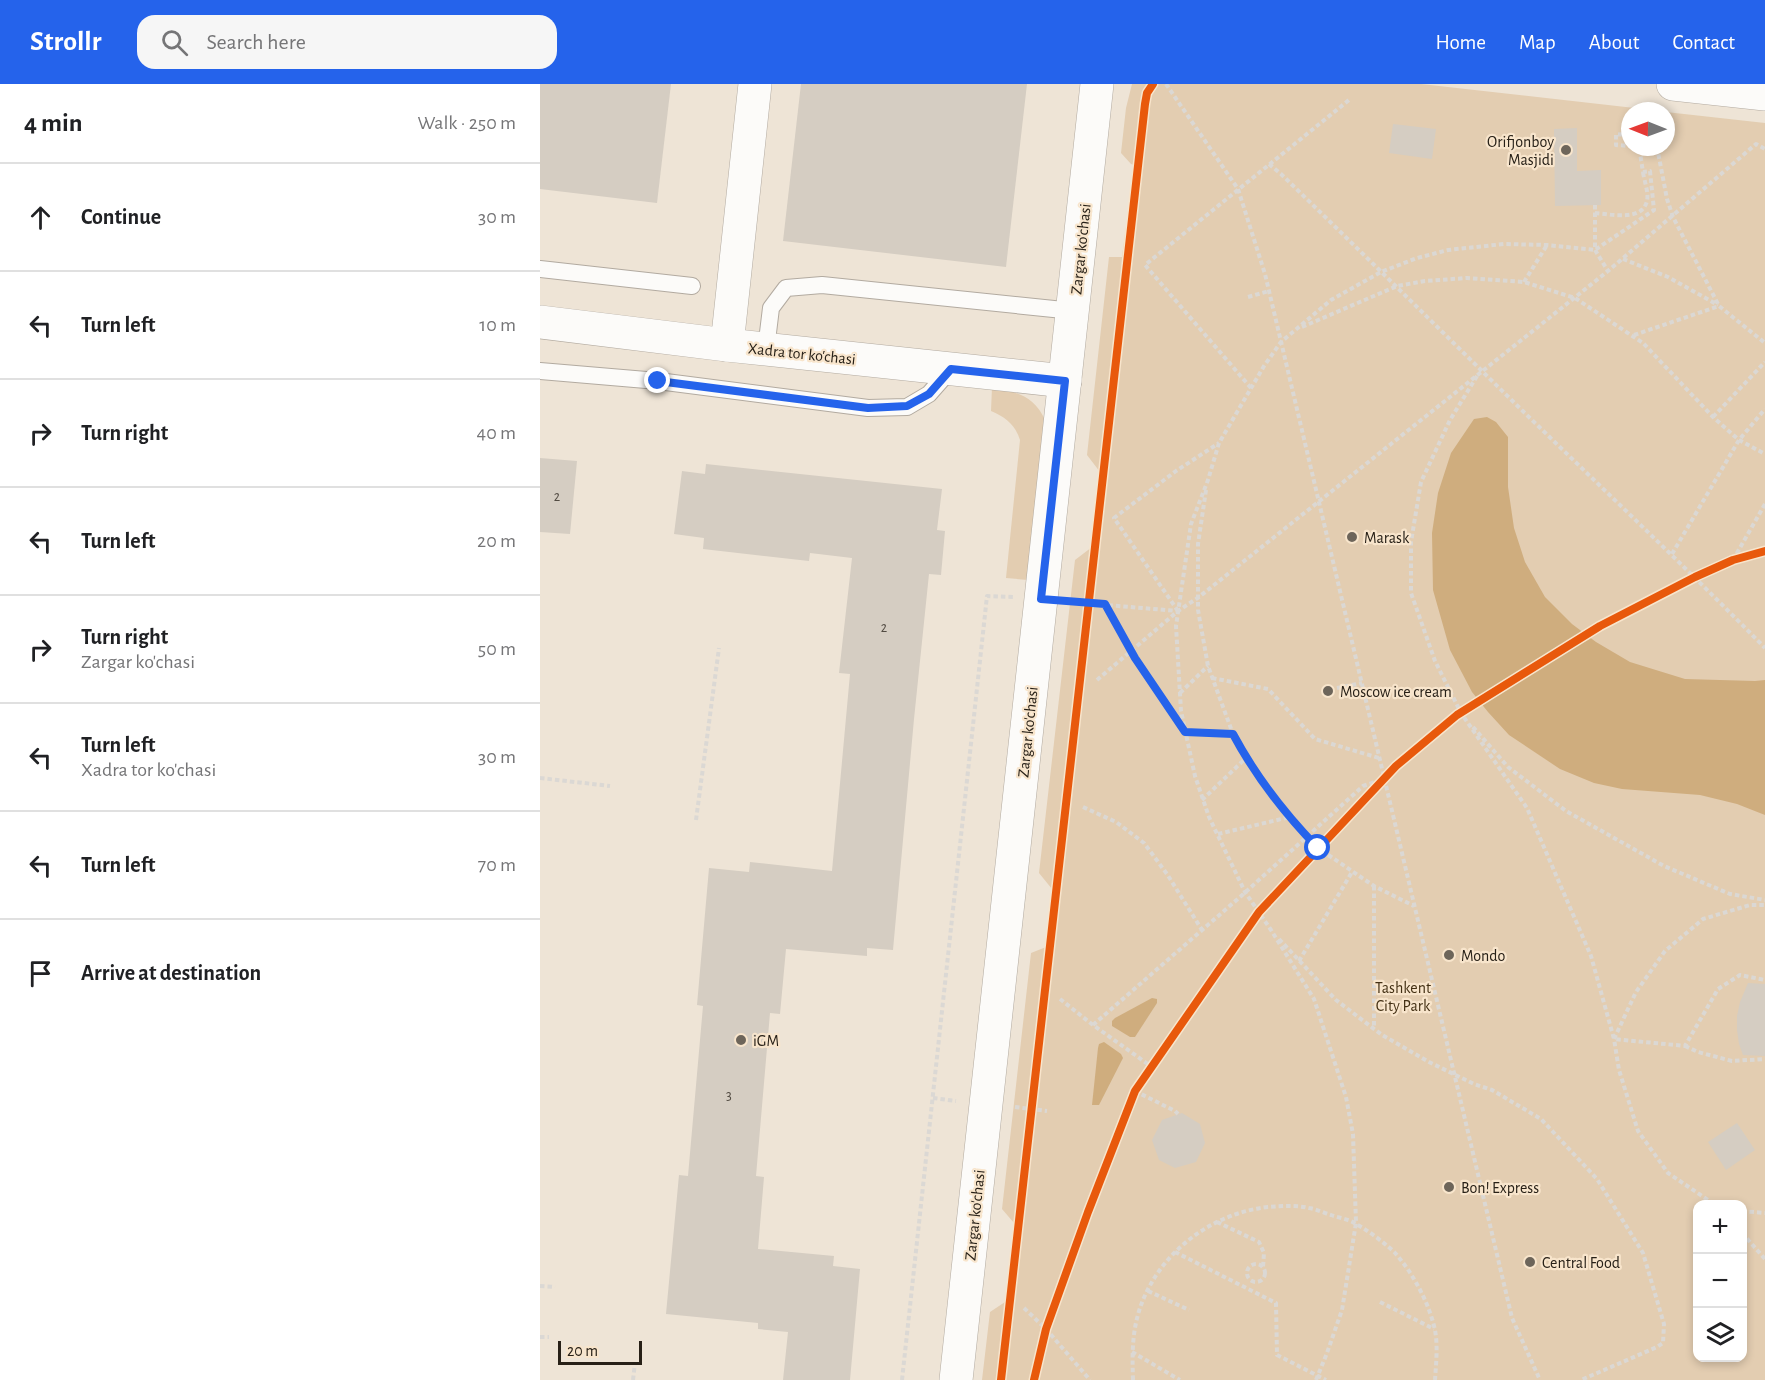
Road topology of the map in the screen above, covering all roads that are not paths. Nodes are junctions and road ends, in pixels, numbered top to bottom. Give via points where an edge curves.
1 (755, 84) edge
2 (1097, 84) edge
3 (1673, 84) edge
4 (1765, 94) edge
5 (540, 269) edge
6 (692, 286) dead end
7 (1073, 311) junction
8 (540, 322) edge
9 (727, 345) junction
10 (766, 349) junction
11 (951, 369) junction
12 (540, 371) edge
13 (1065, 381) junction
14 (956, 1380) edge

1 - 9 street
2 - 7 street, Zargar ko'chasi
3 - 4 street
5 - 6 lane
7 - 10 lane via 822,285 786,288 771,308
7 - 13 street, Zargar ko'chasi
8 - 9 street, Xadra tor ko'chasi
9 - 10 street, Xadra tor ko'chasi
10 - 11 street, Xadra tor ko'chasi
11 - 12 lane via 929,394 907,406 868,408 658,381
11 - 13 street, Xadra tor ko'chasi
13 - 14 street, Zargar ko'chasi

